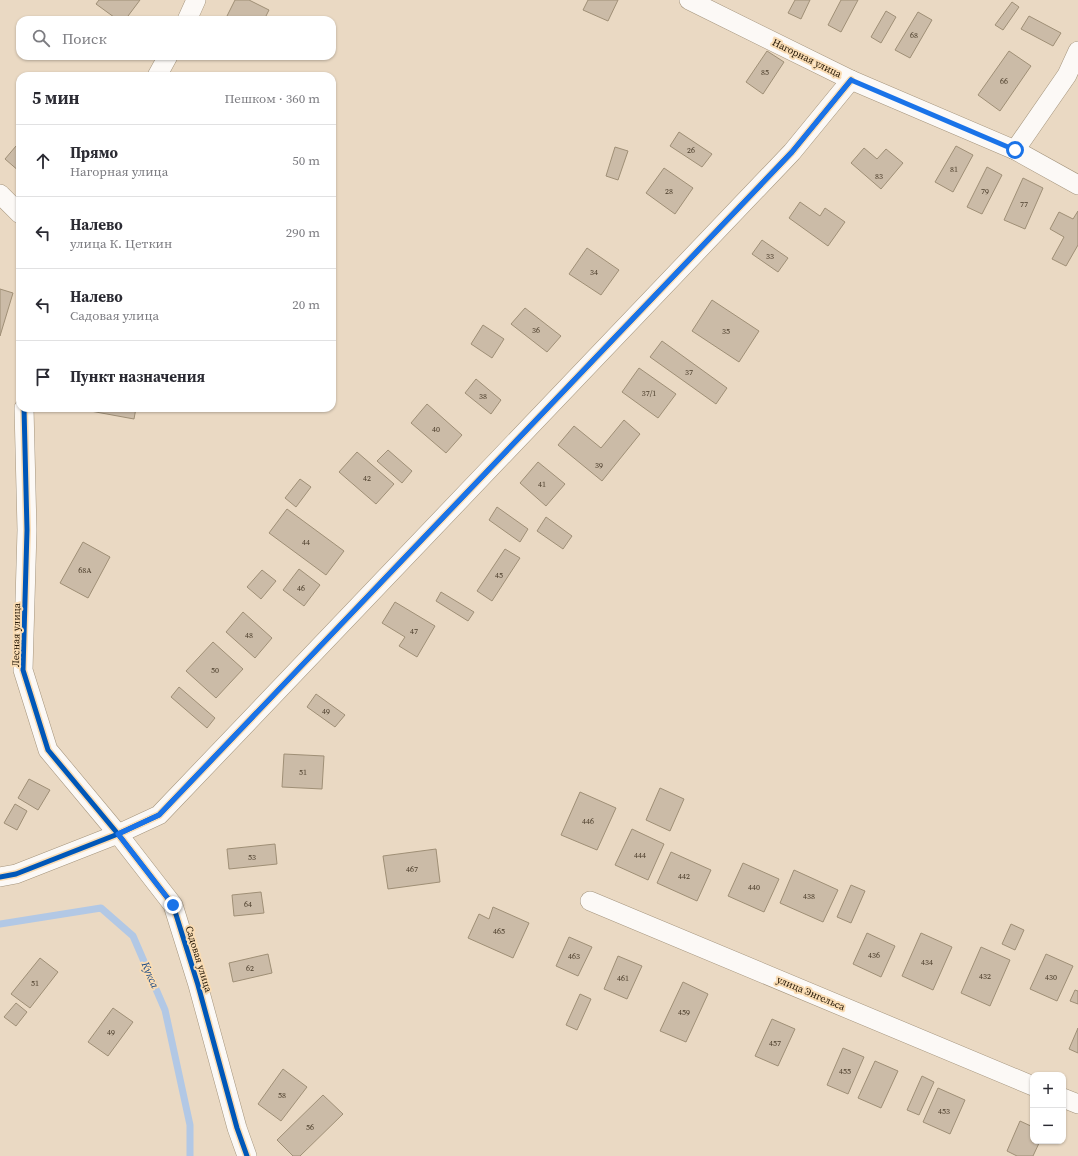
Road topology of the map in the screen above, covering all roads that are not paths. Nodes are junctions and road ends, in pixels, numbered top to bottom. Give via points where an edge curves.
1 (196, 0) edge
2 (689, 0) edge
3 (189, 16) edge
4 (1078, 51) edge
5 (166, 60) edge
6 (159, 72) edge
7 (851, 80) junction
8 (1015, 150) junction
9 (1078, 185) edge
10 (0, 194) edge
11 (16, 210) edge
12 (24, 412) edge
13 (118, 834) junction
14 (0, 878) edge
15 (590, 901) dead end
16 (1030, 1085) edge
17 (1066, 1099) edge
18 (1078, 1104) edge
19 (248, 1156) edge

1 - 3 street
2 - 7 street, Нагорная улица
4 - 8 street via 1067,75
5 - 6 street
7 - 8 street, Нагорная улица
7 - 13 street via 792,152 159,815
8 - 9 street, Нагорная улица
10 - 11 street
12 - 13 street, Лесная улица via 27,530 24,670 48,750
13 - 14 street
13 - 19 street, Садовая улица via 173,905 237,1128
15 - 16 street, улица Энгельса
17 - 18 street

